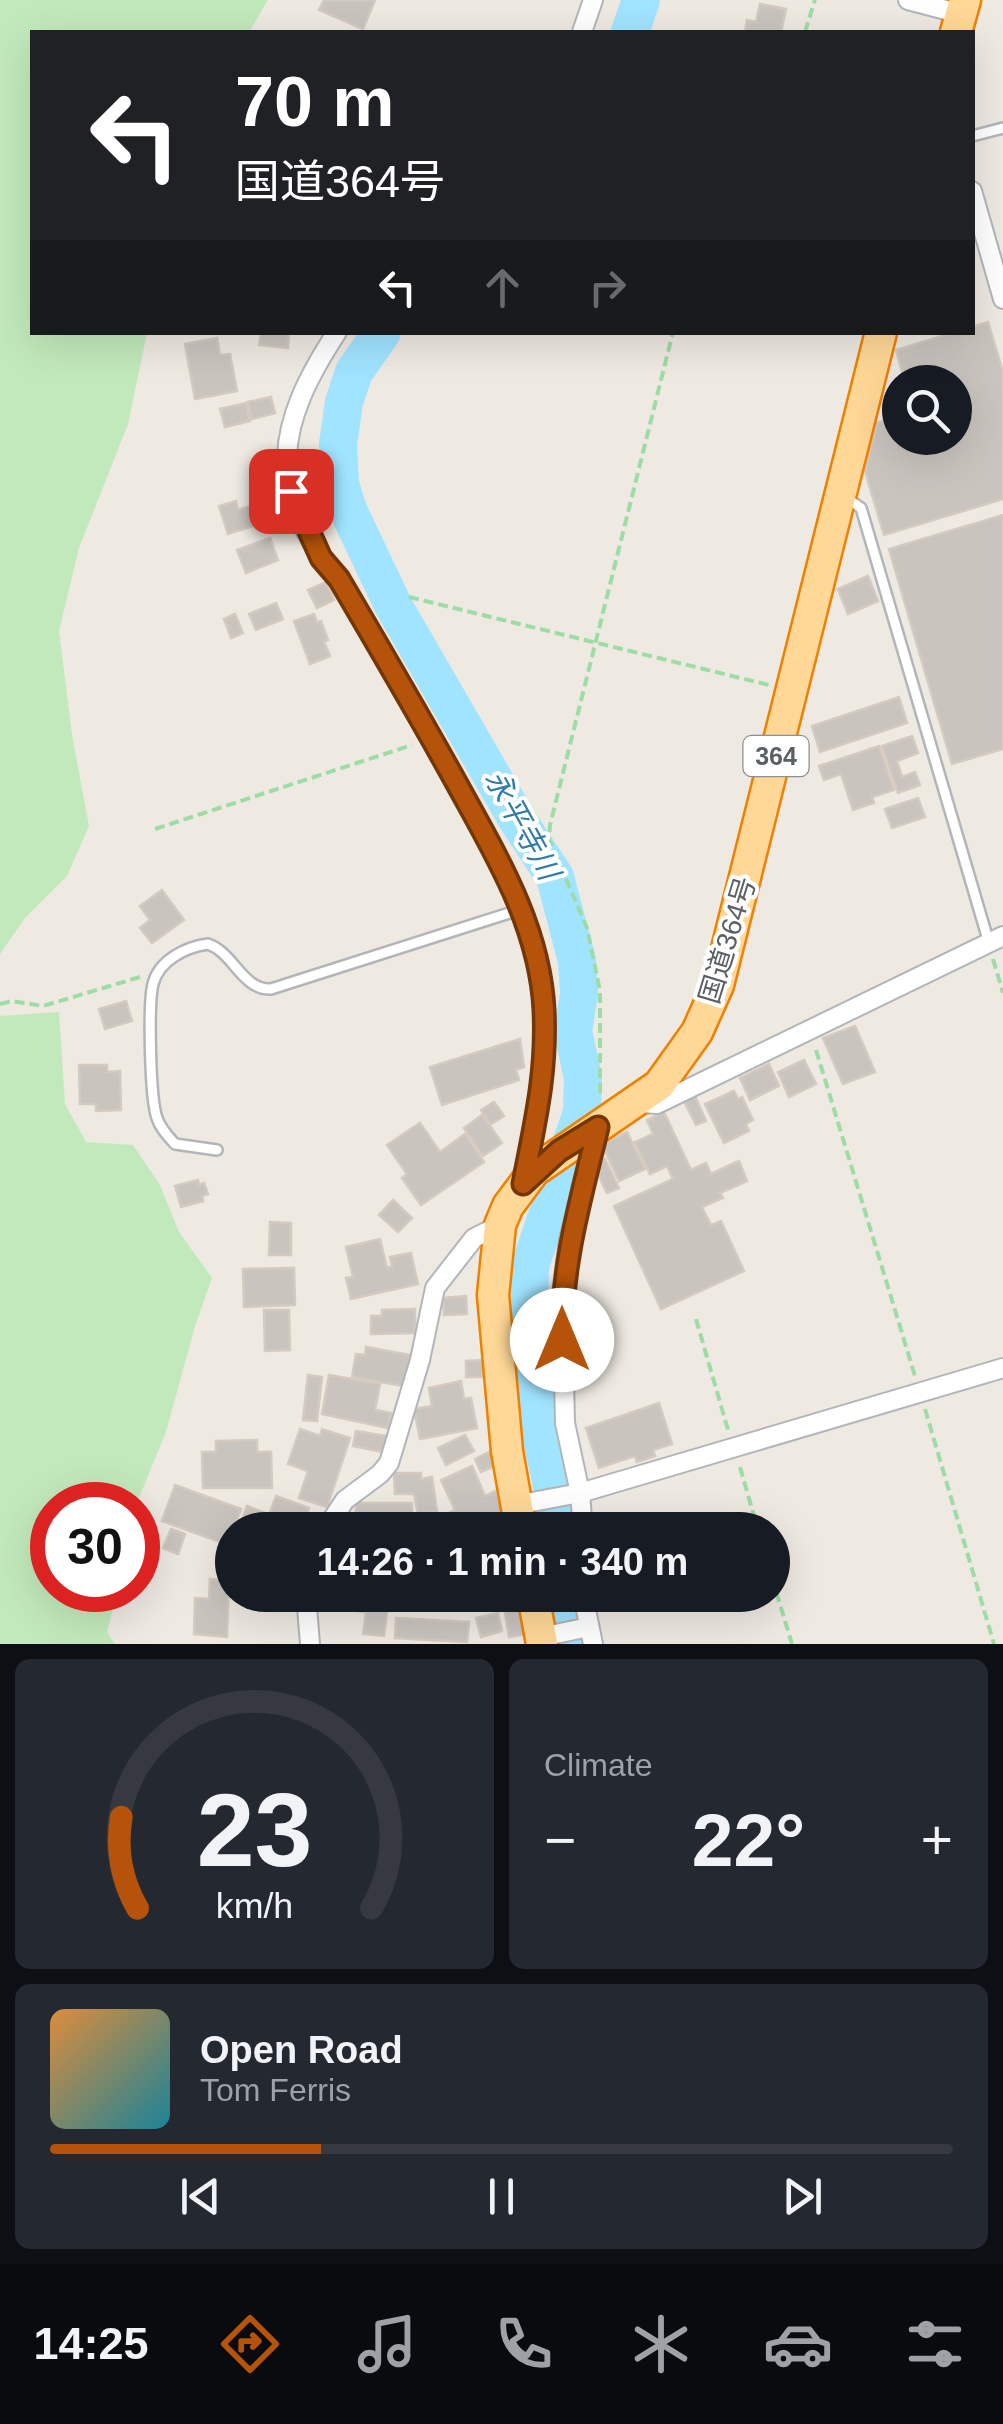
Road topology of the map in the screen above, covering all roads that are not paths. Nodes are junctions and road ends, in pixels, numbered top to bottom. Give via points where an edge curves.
1 (593, 0) edge
2 (908, 0) edge
3 (960, 15) edge
4 (583, 30) edge
5 (1003, 128) edge
6 (975, 135) edge
7 (975, 201) edge
8 (1003, 299) edge
9 (335, 335) edge
10 (880, 335) edge
11 (841, 495) junction
12 (522, 908) junction
13 (996, 939) edge
14 (638, 1102) junction
15 (599, 1127) junction
16 (217, 1150) dead end
17 (528, 1178) junction
18 (500, 1225) junction
19 (1003, 1368) edge
20 (575, 1494) junction
21 (337, 1512) edge
22 (521, 1512) edge
23 (524, 1512) edge
24 (579, 1512) edge
25 (307, 1612) edge
26 (537, 1612) edge
27 (589, 1633) edge
28 (544, 1639) edge
29 (310, 1644) edge

1 - 4 street
2 - 3 street
5 - 6 lane
7 - 8 street
9 - 12 street via 286,438 285,471 298,511
10 - 11 highway, 国道364号 / 364
11 - 13 lane via 861,508
11 - 14 highway, 国道364号 / 364 via 718,984 681,1058
12 - 16 lane via 270,989 259,990 208,944 182,950 153,984 157,1121 175,1144
12 - 17 street via 544,1025 544,1081
13 - 14 street via 657,1104
14 - 15 highway, 国道364号 / 364
15 - 17 highway, 国道364号 / 364
15 - 20 street via 562,1292
17 - 18 highway, 国道364号 / 364
18 - 21 street via 474,1238 435,1288 389,1463
18 - 22 highway, 国道364号 / 364 via 492,1294 507,1451
19 - 20 street
20 - 23 street
20 - 24 street
25 - 29 street
26 - 28 highway
27 - 28 street

